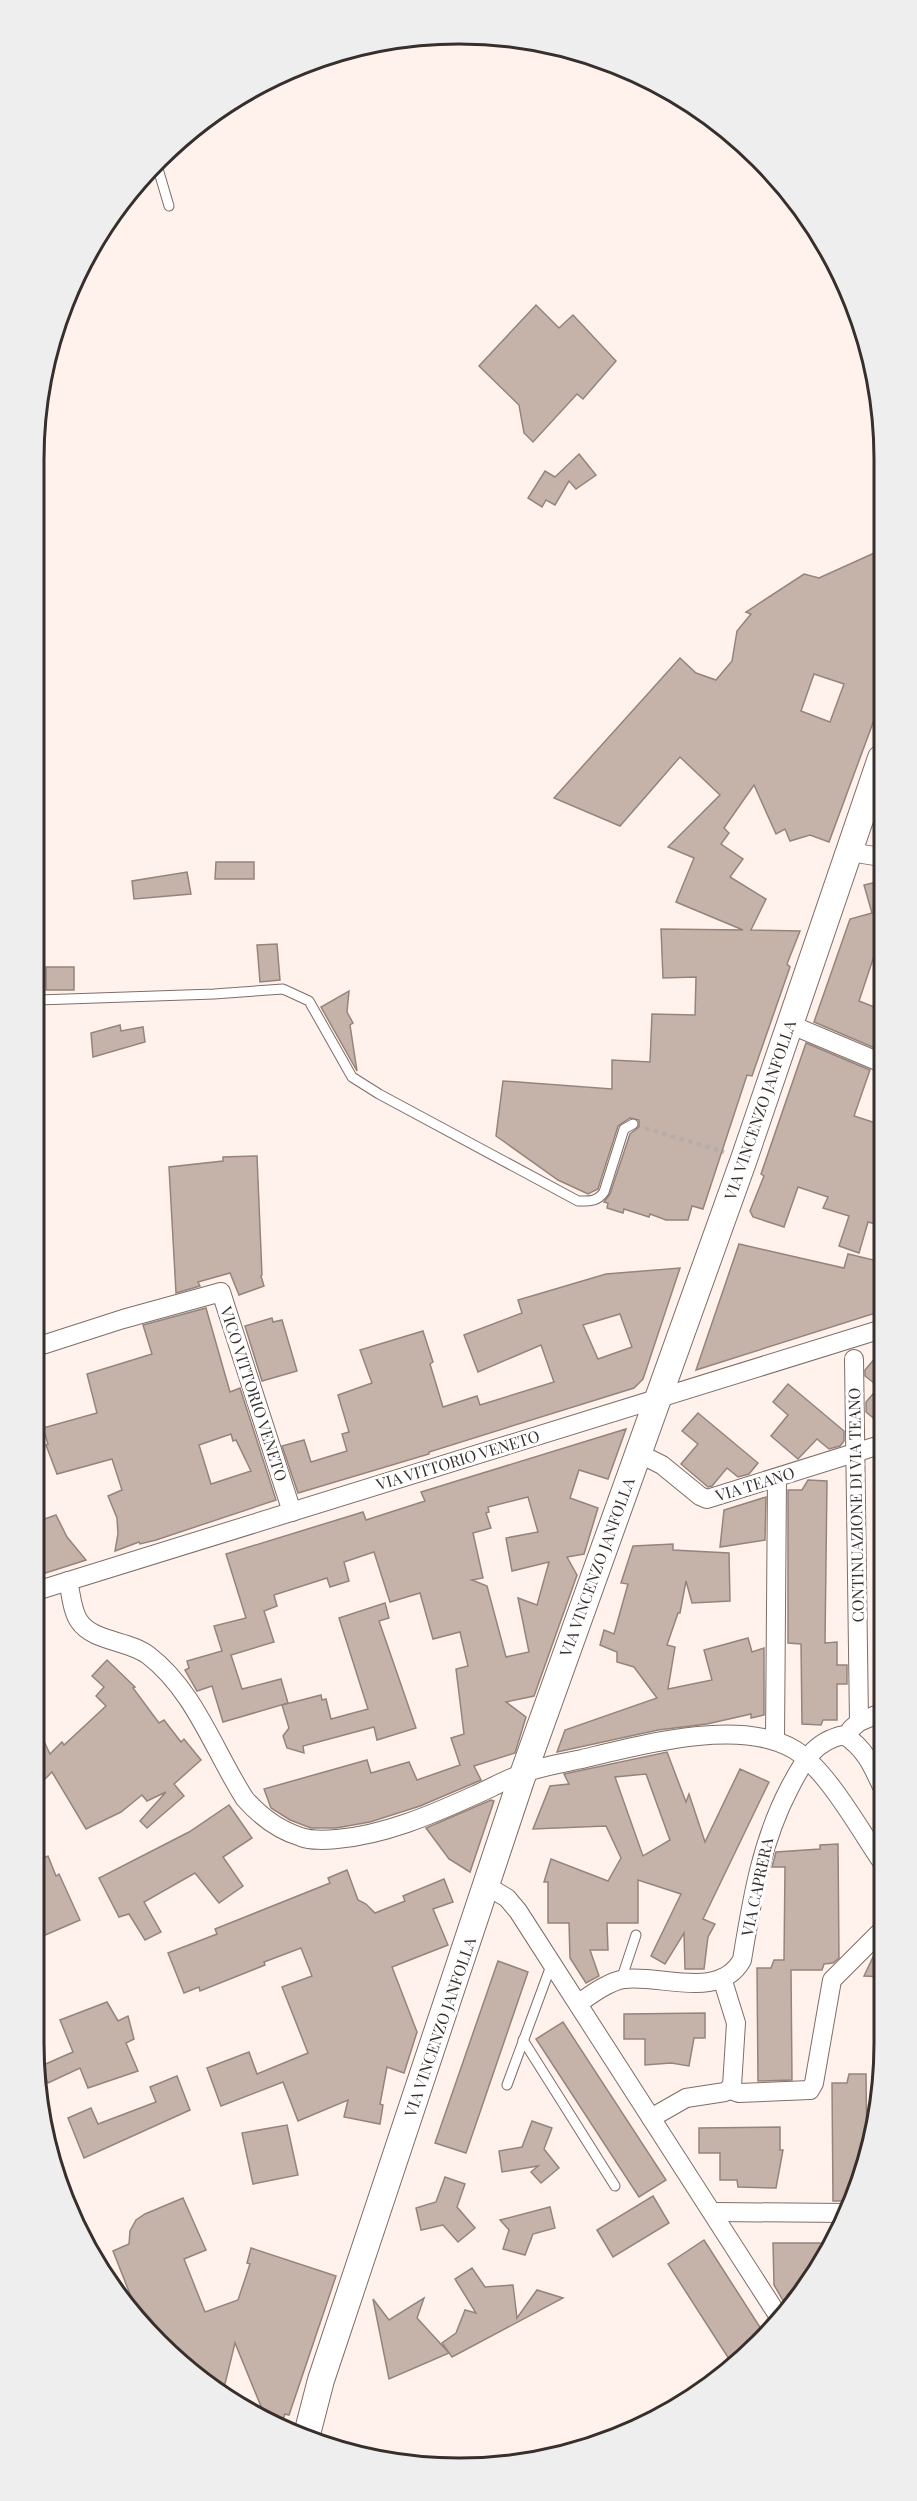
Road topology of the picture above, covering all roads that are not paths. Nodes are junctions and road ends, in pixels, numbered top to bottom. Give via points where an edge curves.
1 (159, 172) edge
2 (169, 206) dead end
3 (874, 779) edge
4 (850, 852) junction
5 (874, 855) edge
6 (44, 1000) edge
7 (789, 1024) junction
8 (874, 1061) edge
9 (633, 1124) road end
10 (874, 1331) edge
11 (44, 1344) edge
12 (854, 1359) dead end
13 (657, 1399) junction
14 (874, 1447) edge
15 (855, 1452) junction
16 (638, 1453) junction
17 (777, 1478) junction
18 (292, 1512) junction
19 (68, 1581) junction
20 (44, 1589) edge
21 (874, 1716) edge
22 (859, 1722) junction
23 (844, 1735) junction
24 (775, 1740) junction
25 (801, 1755) junction
26 (874, 1770) edge
27 (524, 1773) junction
28 (874, 1850) edge
29 (487, 1886) junction
30 (636, 1935) dead end
31 (874, 1938) edge
32 (552, 1963) junction
33 (722, 1978) junction
34 (621, 1980) junction
35 (579, 2003) junction
36 (523, 2040) junction
37 (507, 2085) dead end
38 (730, 2090) junction
39 (651, 2118) junction
40 (615, 2186) dead end
41 (713, 2212) junction
42 (837, 2213) edge
43 (775, 2311) edge
44 (321, 2379) junction
45 (299, 2425) edge
46 (308, 2429) edge

1 - 2 lane
3 - 4 main road, VIA VINCENZO JANFOLLA
4 - 5 street
4 - 7 main road, VIA VINCENZO JANFOLLA
6 - 9 lane via 283,989 309,1001 352,1077 578,1201 593,1201 604,1192 624,1129
7 - 8 street
7 - 13 main road, VIA VINCENZO JANFOLLA
10 - 13 street, VIA VITTORIO VENETO
11 - 18 street, VICO VITTORIO VENETO via 221,1292
12 - 15 street, CONTINUAZIONE DI VIA TEANO
13 - 16 main road, VIA VINCENZO JANFOLLA
13 - 18 street, VIA VITTORIO VENETO
14 - 15 street, VIA TEANO
15 - 17 street, VIA TEANO
15 - 22 street, CONTINUAZIONE DI VIA TEANO
16 - 17 street, VIA TEANO via 662,1465 707,1499
16 - 27 main road, VIA VINCENZO JANFOLLA
17 - 24 street
18 - 19 street, VIA VITTORIO VENETO
19 - 20 street, VIA VITTORIO VENETO
19 - 27 street via 78,1619 89,1632 131,1644 176,1680 245,1799 259,1814 302,1838 358,1837 384,1830
21 - 22 street
22 - 23 street
23 - 25 street via 827,1739
23 - 26 street via 857,1743
24 - 25 street
24 - 27 street via 714,1736 663,1740
25 - 28 street via 832,1789
25 - 33 street, VIA CAPRERA via 767,1838 742,1960
27 - 29 main road, VIA VINCENZO JANFOLLA
29 - 32 street via 507,1898 518,1911
29 - 44 main road, VIA VINCENZO JANFOLLA
30 - 34 lane
31 - 38 street via 832,1980 810,2090
32 - 35 street
32 - 36 lane
33 - 34 street via 705,1983
33 - 38 street via 736,2023
34 - 35 street
35 - 39 street
36 - 37 lane
36 - 40 lane
38 - 39 street via 686,2098
39 - 41 street
41 - 42 street
41 - 43 street
44 - 45 main road, VIA VINCENZO JANFOLLA
44 - 46 main road, VIA VINCENZO JANFOLLA

